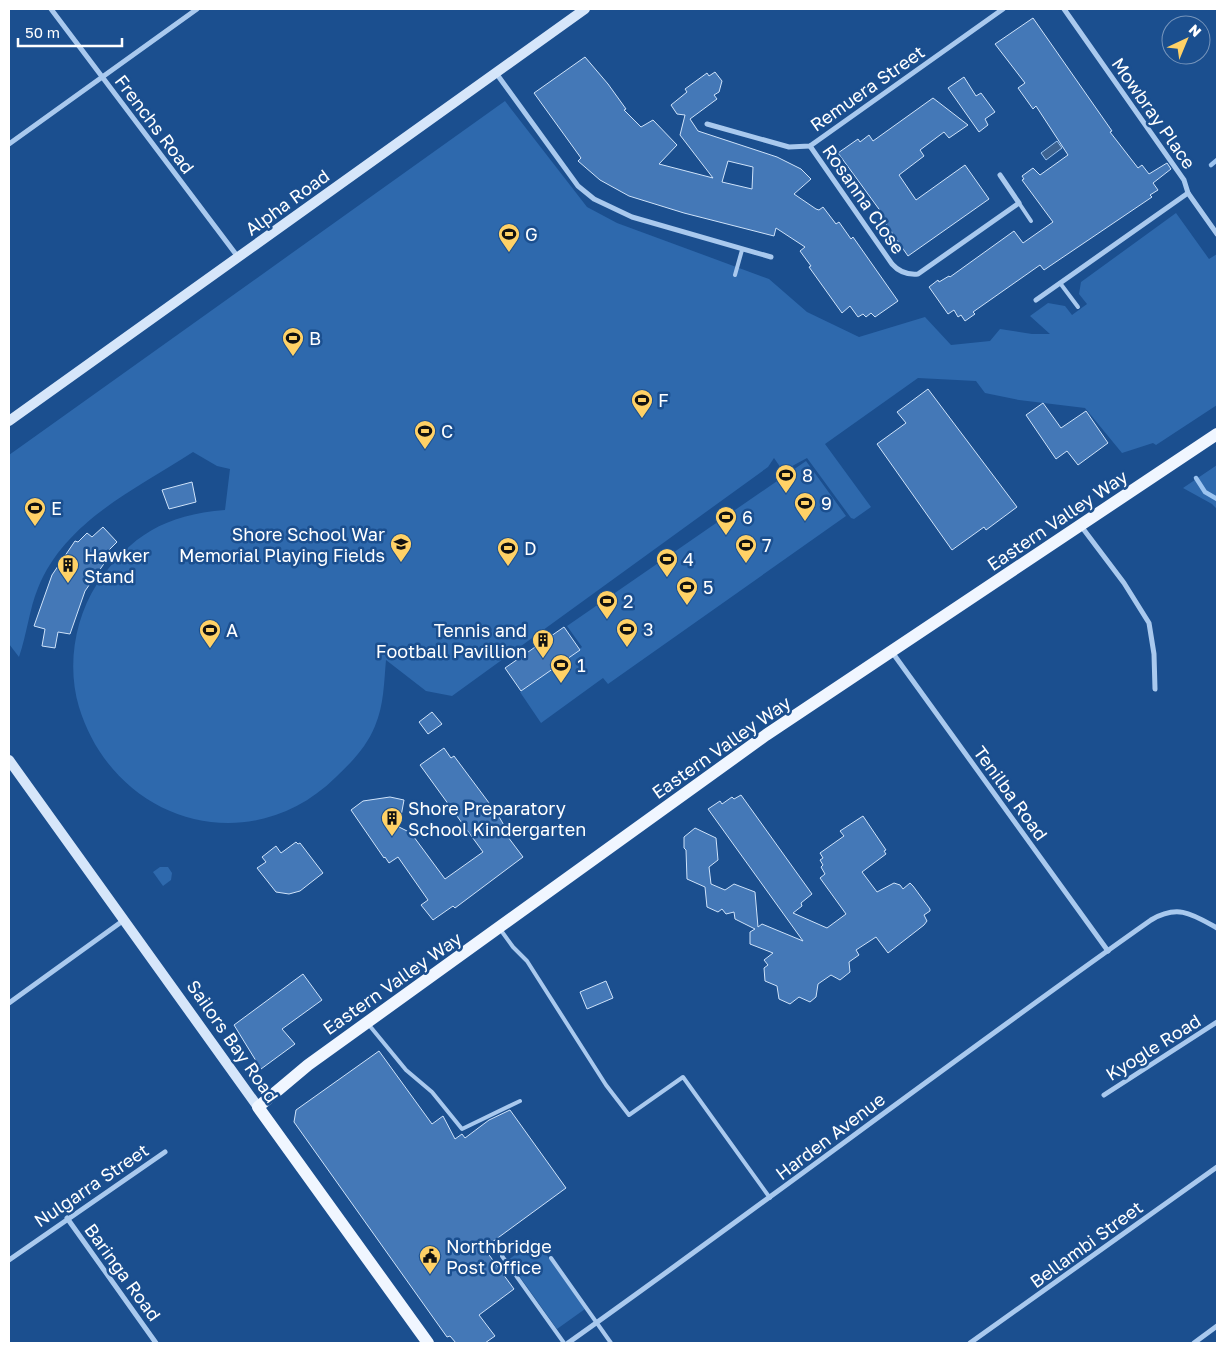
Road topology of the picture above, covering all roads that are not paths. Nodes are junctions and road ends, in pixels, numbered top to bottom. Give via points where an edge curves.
1 (50, 9) edge
2 (197, 9) edge
3 (585, 9) edge
4 (1003, 9) edge
5 (1064, 9) edge
6 (496, 73) junction
7 (102, 78) junction
8 (706, 124) dead end
9 (9, 144) edge
10 (810, 146) junction
11 (1000, 175) dead end
12 (1188, 193) junction
13 (1019, 203) junction
14 (1031, 221) dead end
15 (1217, 234) edge
16 (742, 250) junction
17 (238, 257) junction
18 (770, 257) dead end
19 (735, 275) dead end
20 (1060, 282) junction
21 (1036, 300) dead end
22 (1078, 307) dead end
23 (9, 421) edge
24 (1217, 434) edge
25 (1081, 526) junction
26 (892, 651) junction
27 (1155, 689) dead end
28 (9, 760) edge
29 (125, 920) junction
30 (499, 927) junction
31 (1217, 928) edge
32 (1108, 951) junction
33 (9, 1003) edge
34 (366, 1022) junction
35 (1217, 1022) edge
36 (1104, 1095) dead end
37 (520, 1101) dead end
38 (258, 1107) junction
39 (165, 1152) dead end
40 (1217, 1167) edge
41 (770, 1198) junction
42 (67, 1218) junction
43 (502, 1256) dead end
44 (551, 1258) dead end
45 (9, 1260) edge
46 (596, 1323) junction
47 (1217, 1326) edge
48 (156, 1343) edge
49 (428, 1343) edge
50 (564, 1343) edge
51 (568, 1343) edge
52 (611, 1343) edge
53 (972, 1343) edge
54 (1194, 1343) edge

1 - 7 street, Frenchs Road
2 - 7 street
3 - 6 main road, Alpha Road
4 - 10 street, Remuera Street
5 - 12 street, Mowbray Place via 1184,180
6 - 16 street via 573,179 594,200 632,217
6 - 17 main road, Alpha Road
7 - 9 street
7 - 17 street, Frenchs Road
8 - 10 street, Remuera Street via 789,148
10 - 13 street, Rosanna Close via 892,264 904,273 918,274
11 - 13 street
12 - 15 street, Mowbray Place
12 - 20 street
13 - 14 lane
16 - 18 street
16 - 19 lane
17 - 23 main road, Alpha Road
20 - 21 street
20 - 22 lane
24 - 25 main road, Eastern Valley Way
25 - 26 main road, Eastern Valley Way
25 - 27 street via 1149,623
26 - 30 main road, Eastern Valley Way via 759,740
26 - 32 street, Tenilba Road
28 - 29 main road, Sailors Bay Road
29 - 33 street
29 - 38 main road, Sailors Bay Road
30 - 34 main road, Eastern Valley Way
30 - 41 lane via 527,961 629,1116 683,1077
31 - 32 street, Harden Avenue via 1191,914 1171,911 1151,920
32 - 41 street, Harden Avenue via 933,1075
34 - 37 lane via 462,1129
34 - 38 main road, Eastern Valley Way
35 - 36 street, Kyogle Road
38 - 49 main road, Sailors Bay Road
39 - 42 street, Nulgarra Street
40 - 53 street, Bellambi Street
41 - 46 street, Harden Avenue
42 - 45 street, Nulgarra Street
42 - 48 street, Baringa Road
43 - 50 lane
44 - 46 lane
46 - 51 street, Harden Avenue
46 - 52 lane
47 - 54 street

